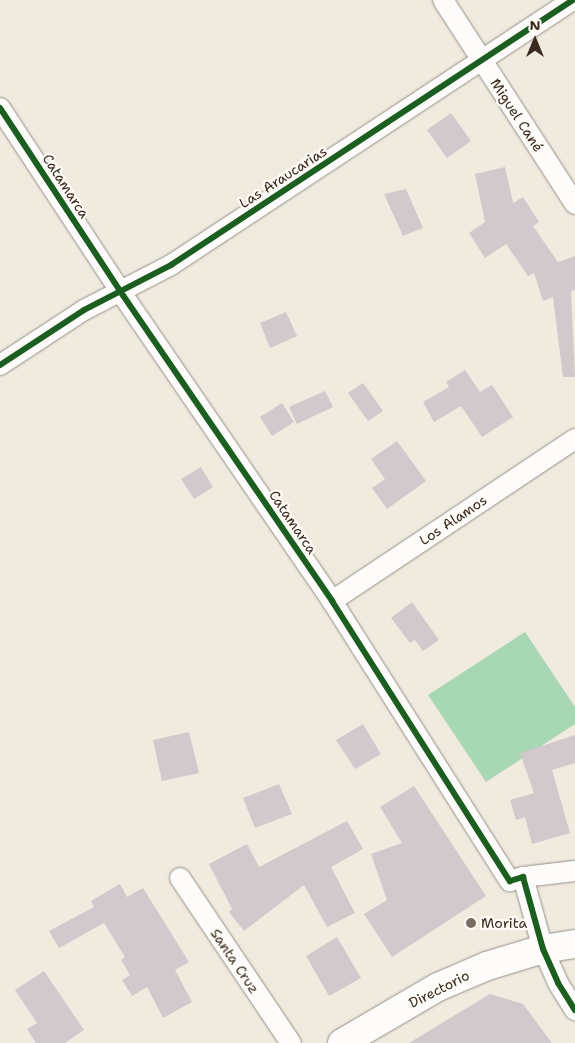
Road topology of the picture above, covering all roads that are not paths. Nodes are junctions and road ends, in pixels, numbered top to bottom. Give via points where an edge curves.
1 (443, 0) edge
2 (574, 0) edge
3 (482, 61) junction
4 (0, 108) edge
5 (575, 204) edge
6 (120, 291) junction
7 (0, 364) edge
8 (575, 439) edge
9 (332, 601) junction
10 (575, 871) edge
11 (180, 878) dead end
12 (523, 878) junction
13 (575, 944) edge
14 (543, 949) junction
15 (575, 1010) edge
16 (291, 1043) edge
17 (342, 1043) edge

1 - 3 street, Miguel Cané
2 - 3 street, Las Araucarias
3 - 5 street, Miguel Cané
3 - 6 street, Las Araucarias via 171,266
4 - 6 street, Catamarca
6 - 7 street, Las Araucarias
6 - 9 street, Catamarca
8 - 9 street, Los Alamos
9 - 12 street, Catamarca via 510,881
10 - 12 street
11 - 16 street, Santa Cruz
12 - 14 street
13 - 14 main road, Directorio
14 - 15 street via 558,983
14 - 17 main road, Directorio via 487,966 438,987

